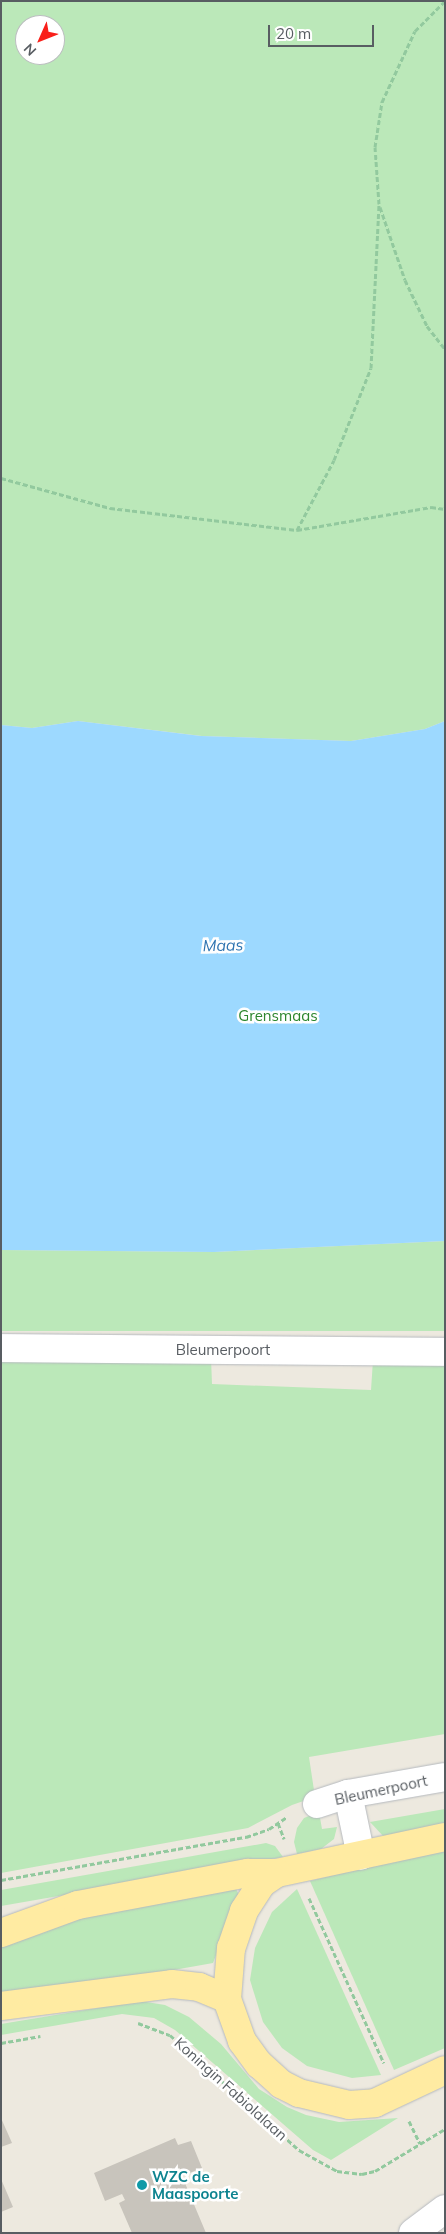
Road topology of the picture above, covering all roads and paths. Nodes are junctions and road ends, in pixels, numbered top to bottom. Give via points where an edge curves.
1 (445, 1) edge
2 (379, 204) junction
3 (445, 350) edge
4 (1, 478) edge
5 (445, 509) edge
6 (297, 530) junction
7 (1, 1348) edge
8 (445, 1352) edge
9 (445, 1777) edge
10 (348, 1794) junction
11 (317, 1804) dead end
12 (278, 1823) dead end
13 (445, 1837) edge
14 (361, 1856) junction
15 (277, 1873) junction
16 (1, 1880) edge
17 (307, 1894) dead end
18 (1, 1933) edge
19 (227, 1998) junction
20 (1, 2006) edge
21 (134, 2022) dead end
22 (49, 2035) dead end
23 (1, 2043) edge
24 (385, 2064) dead end
25 (445, 2070) edge
26 (406, 2114) dead end
27 (445, 2129) edge
28 (420, 2144) junction
29 (445, 2209) edge
30 (413, 2233) edge

1 - 2 path via 415,31 382,102 375,147
2 - 3 path via 405,280 427,326
2 - 6 path via 371,368 334,460
4 - 6 path via 110,508
5 - 6 path via 431,507
7 - 8 street, Bleumerpoort
9 - 10 street, Bleumerpoort
10 - 11 street, Bleumerpoort
10 - 14 street
12 - 16 path via 246,1837
13 - 14 main road
14 - 15 main road
15 - 18 main road via 248,1873 78,1905
15 - 19 main road via 262,1883 244,1912 232,1948
17 - 24 path
19 - 20 main road via 199,1987 172,1984
19 - 25 main road via 242,2041 259,2064 281,2084 308,2096 349,2106 375,2103
21 - 28 path, Koningin Fabiolalaan via 153,2026 170,2035 299,2150 324,2166 349,2174 375,2171
22 - 23 path
26 - 28 path
27 - 28 path, Koningin Fabiolalaan
29 - 30 street

